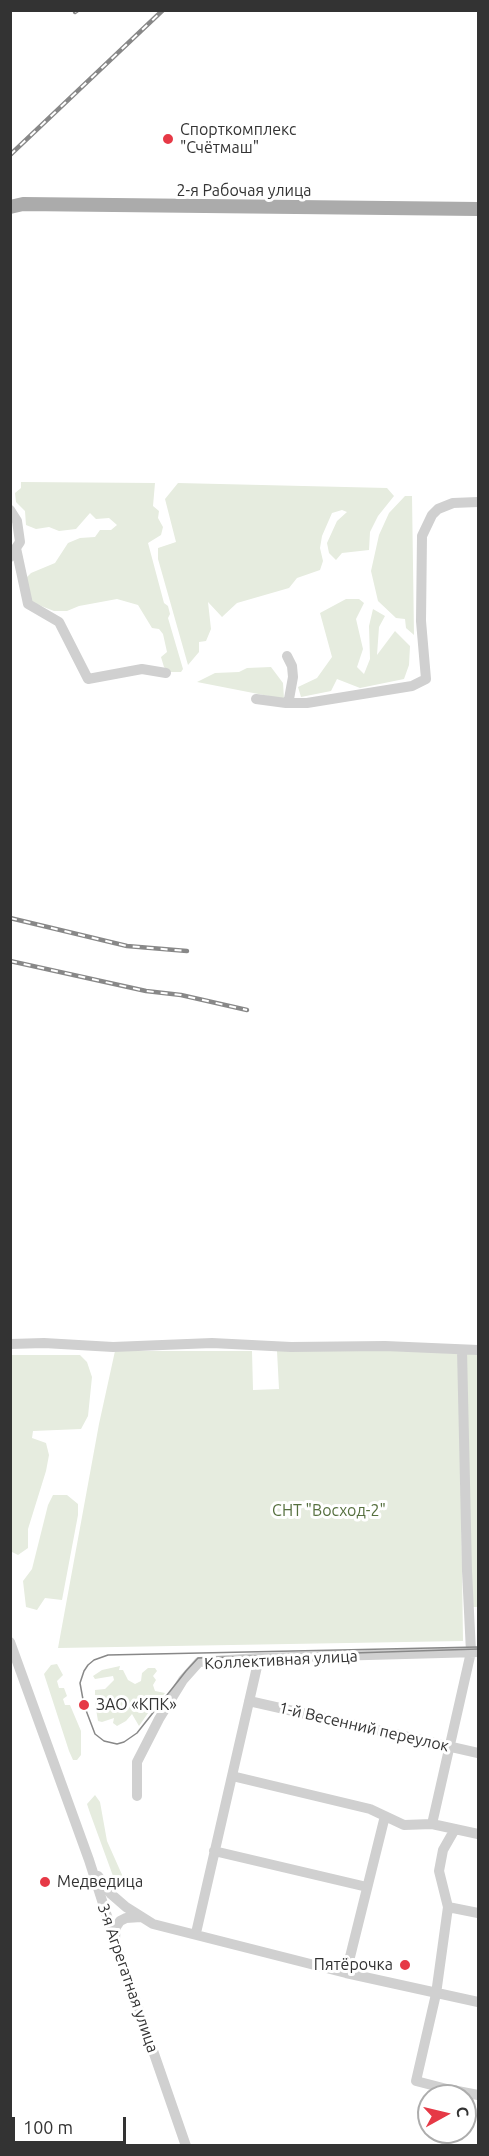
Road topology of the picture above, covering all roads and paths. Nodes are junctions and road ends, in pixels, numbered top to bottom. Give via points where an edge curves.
1 (10, 207) edge
2 (478, 209) edge
3 (478, 502) edge
4 (10, 510) edge
5 (13, 552) edge
6 (287, 656) dead end
7 (166, 673) dead end
8 (256, 699) dead end
9 (286, 703) junction
10 (10, 1344) edge
11 (462, 1350) junction
12 (478, 1350) edge
13 (10, 1642) edge
14 (475, 1652) edge
15 (259, 1658) junction
16 (249, 1701) junction
17 (450, 1746) junction
18 (478, 1753) edge
19 (232, 1776) junction
20 (137, 1796) dead end
21 (385, 1816) junction
22 (432, 1824) junction
23 (455, 1829) junction
24 (478, 1834) edge
25 (214, 1851) junction
26 (89, 1860) junction
27 (367, 1887) junction
28 (448, 1907) junction
29 (478, 1913) edge
30 (141, 1917) junction
31 (196, 1934) junction
32 (115, 1941) junction
33 (346, 1973) junction
34 (436, 1994) junction
35 (478, 2002) edge
36 (478, 2095) edge
37 (186, 2145) edge

1 - 2 main road, 2-я Рабочая улица via 23,204
3 - 9 street via 453,503 438,509 422,536 421,621 426,679 384,691
4 - 5 street via 20,532 20,542
5 - 7 street via 28,604 59,622 88,679 142,669
6 - 9 street via 293,676
8 - 9 street
10 - 11 street via 113,1347 212,1343
11 - 12 street
11 - 14 street via 467,1571 470,1640
13 - 26 street, 3-я Агрегатная улица
14 - 15 street, Коллективная улица
14 - 17 street
15 - 16 street
15 - 20 street, Коллективная улица via 206,1660 193,1668 159,1719 137,1762
16 - 17 street, 1-й Весенний переулок
16 - 19 street
17 - 18 street, 1-й Весенний переулок
17 - 22 street
19 - 21 street
19 - 25 street
21 - 22 street via 404,1825
21 - 27 street
22 - 23 street
23 - 24 street
23 - 28 street via 443,1850 439,1871
25 - 27 street
25 - 31 street
26 - 30 street via 111,1894
26 - 32 street, 3-я Агрегатная улица
27 - 33 street
28 - 29 street
28 - 34 street
30 - 31 street
30 - 32 street via 120,1921
31 - 33 street
32 - 37 street, 3-я Агрегатная улица
33 - 34 street
34 - 35 street
34 - 36 street via 416,2081

